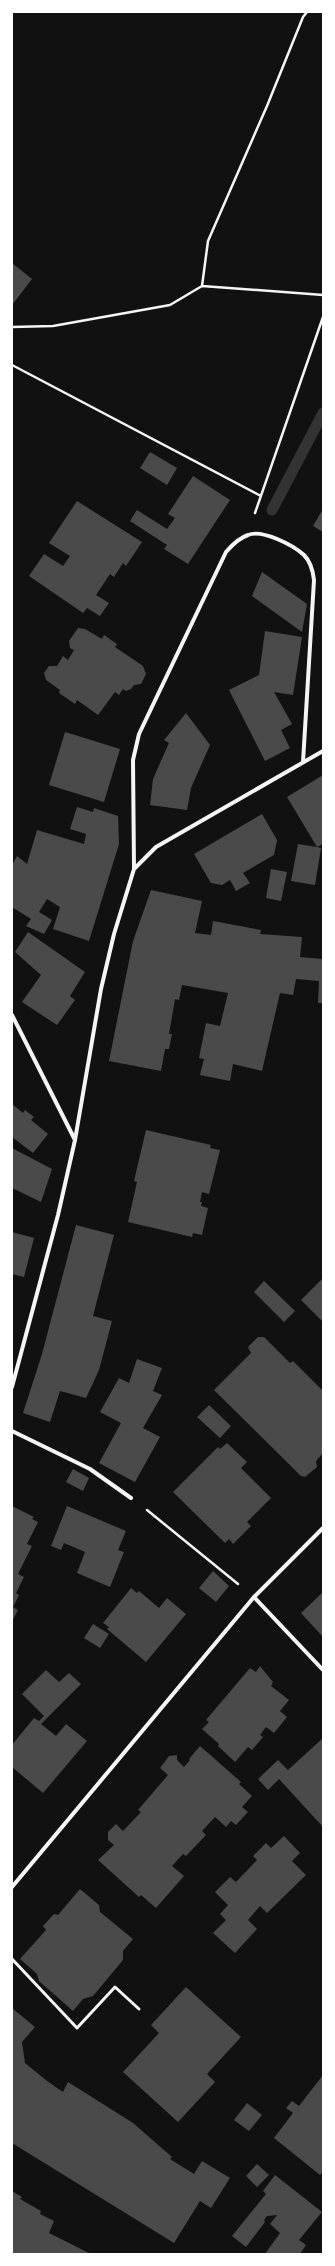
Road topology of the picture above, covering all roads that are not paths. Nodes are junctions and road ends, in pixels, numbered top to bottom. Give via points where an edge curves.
1 (323, 751) edge
2 (303, 762) junction
3 (134, 869) junction
4 (12, 1015) edge
5 (75, 1140) junction
6 (12, 1387) edge
7 (12, 1431) edge
8 (131, 1498) road end
9 (323, 1528) edge
10 (254, 1597) junction
11 (323, 1670) edge
12 (12, 1887) edge
13 (12, 1959) edge
14 (139, 2009) dead end

1 - 2 street
2 - 3 street via 156,847
2 - 3 street via 313,571 303,554 277,538 258,533 248,535 226,552 139,734 133,760
3 - 5 street via 114,934 101,989
4 - 5 street
5 - 6 street via 58,1215
7 - 8 street via 90,1468
9 - 10 street
10 - 11 street
10 - 12 street
13 - 14 lane via 77,2028 115,1988

